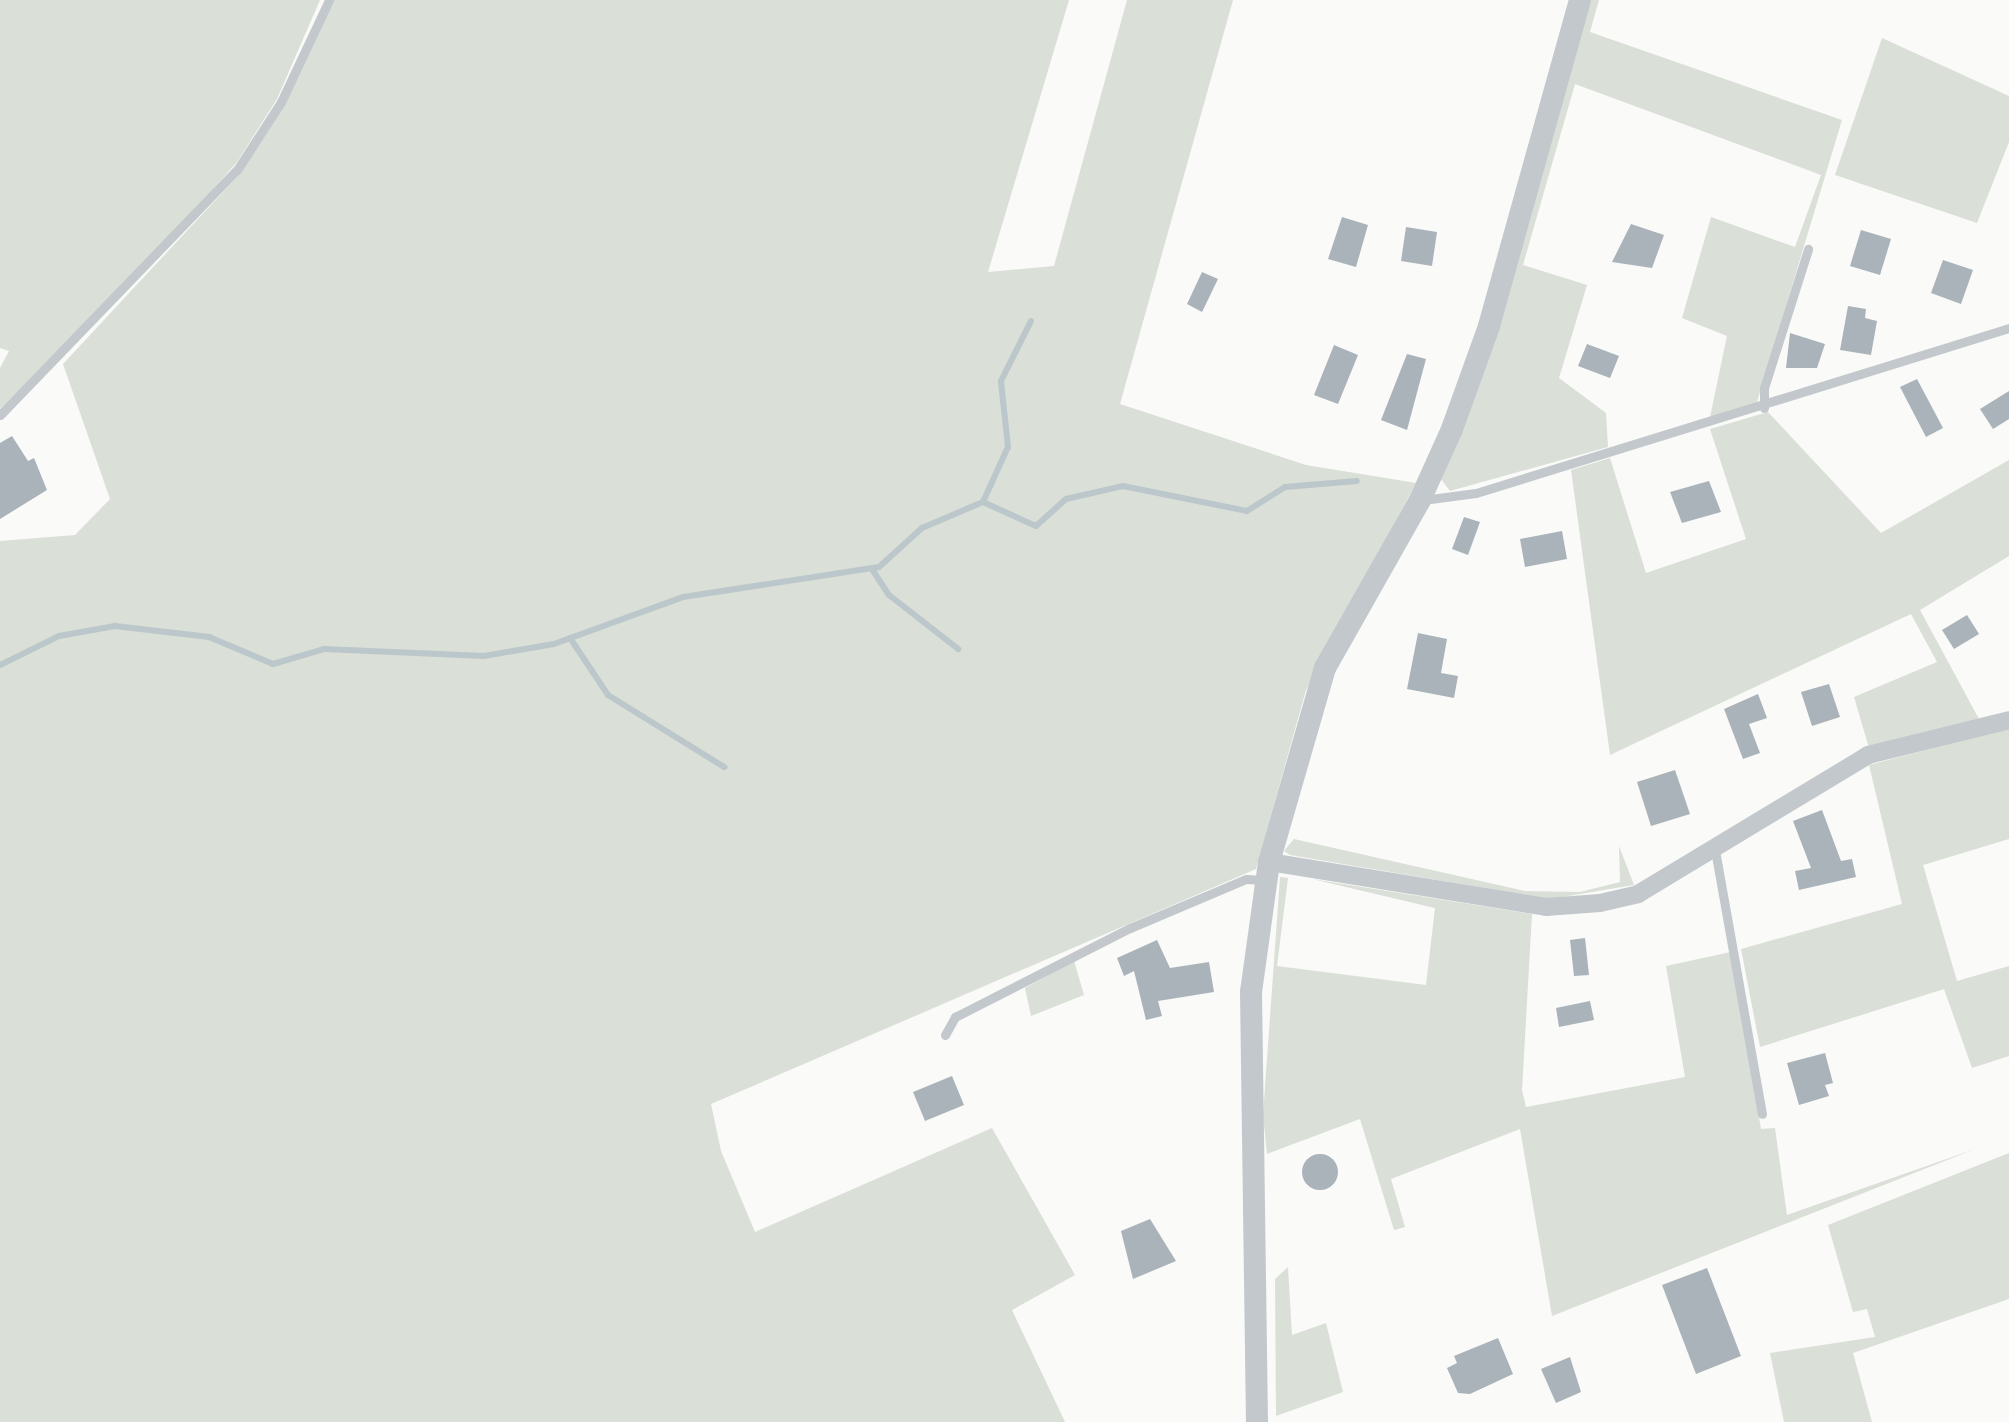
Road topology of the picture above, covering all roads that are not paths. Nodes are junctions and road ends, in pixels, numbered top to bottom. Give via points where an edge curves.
1 (329, 0) edge
2 (1580, 0) edge
3 (1808, 250) dead end
4 (2009, 328) edge
5 (1764, 408) junction
6 (0, 415) edge
7 (1420, 500) junction
8 (2009, 720) edge
9 (1714, 850) junction
10 (1267, 871) junction
11 (945, 1036) dead end
12 (1762, 1114) dead end
13 (1257, 1422) edge

1 - 6 lane via 280,102 237,170
2 - 7 street via 1488,326
3 - 5 lane via 1764,388
4 - 5 lane
5 - 7 lane via 1439,503
7 - 10 street via 1325,668
8 - 9 street via 1868,755
9 - 10 street via 1638,894 1546,906
9 - 12 lane
10 - 11 lane via 1130,928 954,1017
10 - 13 street via 1251,1009

